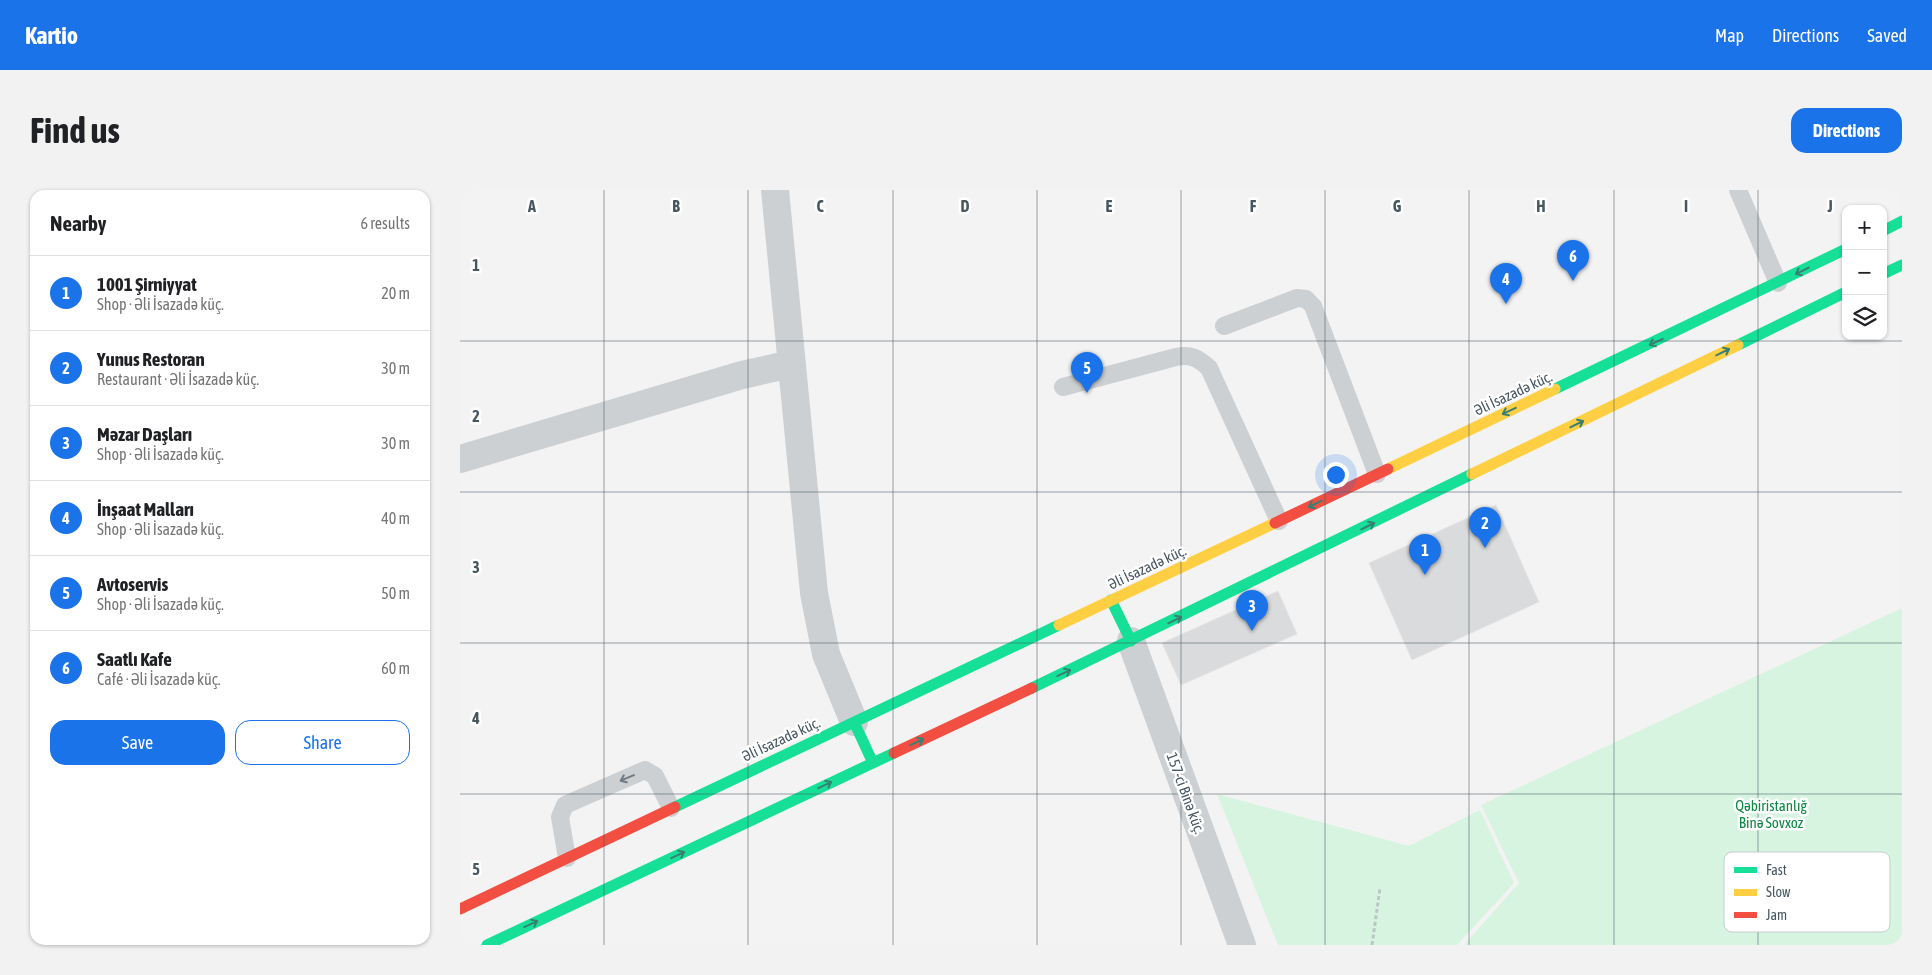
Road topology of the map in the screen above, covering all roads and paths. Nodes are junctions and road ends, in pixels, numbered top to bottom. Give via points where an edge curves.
1 (775, 190) edge
2 (1738, 190) edge
3 (1902, 221) edge
4 (1887, 229) edge
5 (1842, 252) edge
6 (1902, 265) edge
7 (1887, 272) edge
8 (1778, 283) junction
9 (1842, 294) edge
10 (1224, 326) dead end
11 (791, 364) junction
12 (1063, 387) dead end
13 (460, 459) edge
14 (1377, 474) junction
15 (1279, 521) junction
16 (1111, 600) junction
17 (1131, 641) junction
18 (854, 722) junction
19 (873, 763) junction
20 (671, 808) junction
21 (567, 858) junction
22 (1380, 888) dead end
23 (460, 909) edge
24 (487, 945) edge
25 (1242, 945) edge
26 (1372, 945) edge

1 - 11 street
2 - 8 lane
3 - 4 main road
5 -> 8 main road, Əli İsazadə küç.
6 - 7 main road
8 -> 14 main road, Əli İsazadə küç.
17 -> 9 main road
10 - 14 lane via 1286,301 1306,299 1313,306
11 - 13 street via 742,375
11 - 18 street via 814,593 826,654
12 - 15 lane via 1176,357 1187,355 1198,359 1209,368
14 -> 15 main road, Əli İsazadə küç.
15 - 16 main road, Əli İsazadə küç.
16 - 17 main road
16 - 18 main road, Əli İsazadə küç.
19 -> 17 main road
17 - 25 street, 157-ci Binə küç.
18 - 19 main road
18 - 20 main road, Əli İsazadə küç.
24 -> 19 main road
20 - 21 main road, Əli İsazadə küç.
20 -> 21 lane via 655,776 645,770 565,805 560,816
21 - 23 main road, Əli İsazadə küç.
22 - 26 path

